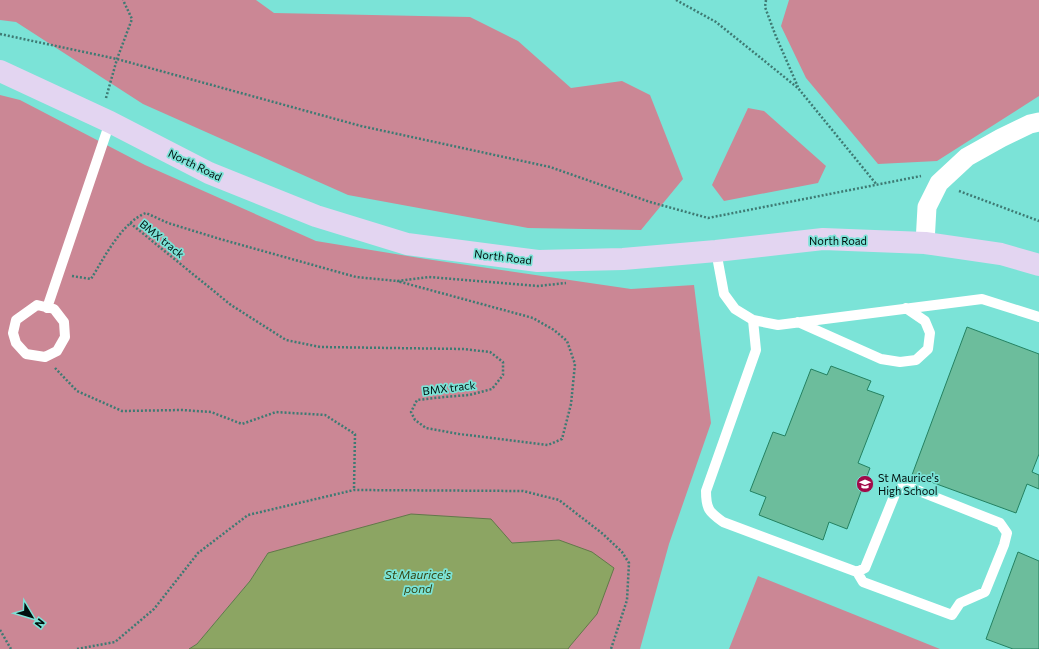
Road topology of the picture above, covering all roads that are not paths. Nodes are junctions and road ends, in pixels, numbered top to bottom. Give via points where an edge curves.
1 (0, 71) edge
2 (106, 120) junction
3 (1039, 122) edge
4 (925, 243) junction
5 (716, 251) junction
6 (1039, 265) edge
7 (47, 308) junction
8 (906, 308) junction
9 (1039, 317) edge
10 (753, 320) junction
11 (798, 322) junction
12 (857, 572) junction

1 - 2 main road, North Road
2 - 5 main road, North Road via 209,173 316,216 407,244 538,262 623,259
2 - 7 lane
3 - 4 street via 1001,138 967,157 939,183 926,207
4 - 5 main road, North Road via 823,239
4 - 6 main road, North Road via 1001,254
5 - 10 lane via 724,294 735,309
7 - 7 lane via 54,309 64,322 65,337 57,351 45,357 26,354 16,344 13,333 16,320 37,305
8 - 9 lane via 982,299
8 - 11 lane
8 - 11 lane via 925,321 930,333 928,349 916,360 900,362 881,359
10 - 11 lane via 778,325
10 - 12 lane via 756,350 706,491 706,503 713,515 723,522
12 - 12 lane via 865,568 895,494 904,485 1000,523 1007,533 985,592 960,603 952,615 863,582

